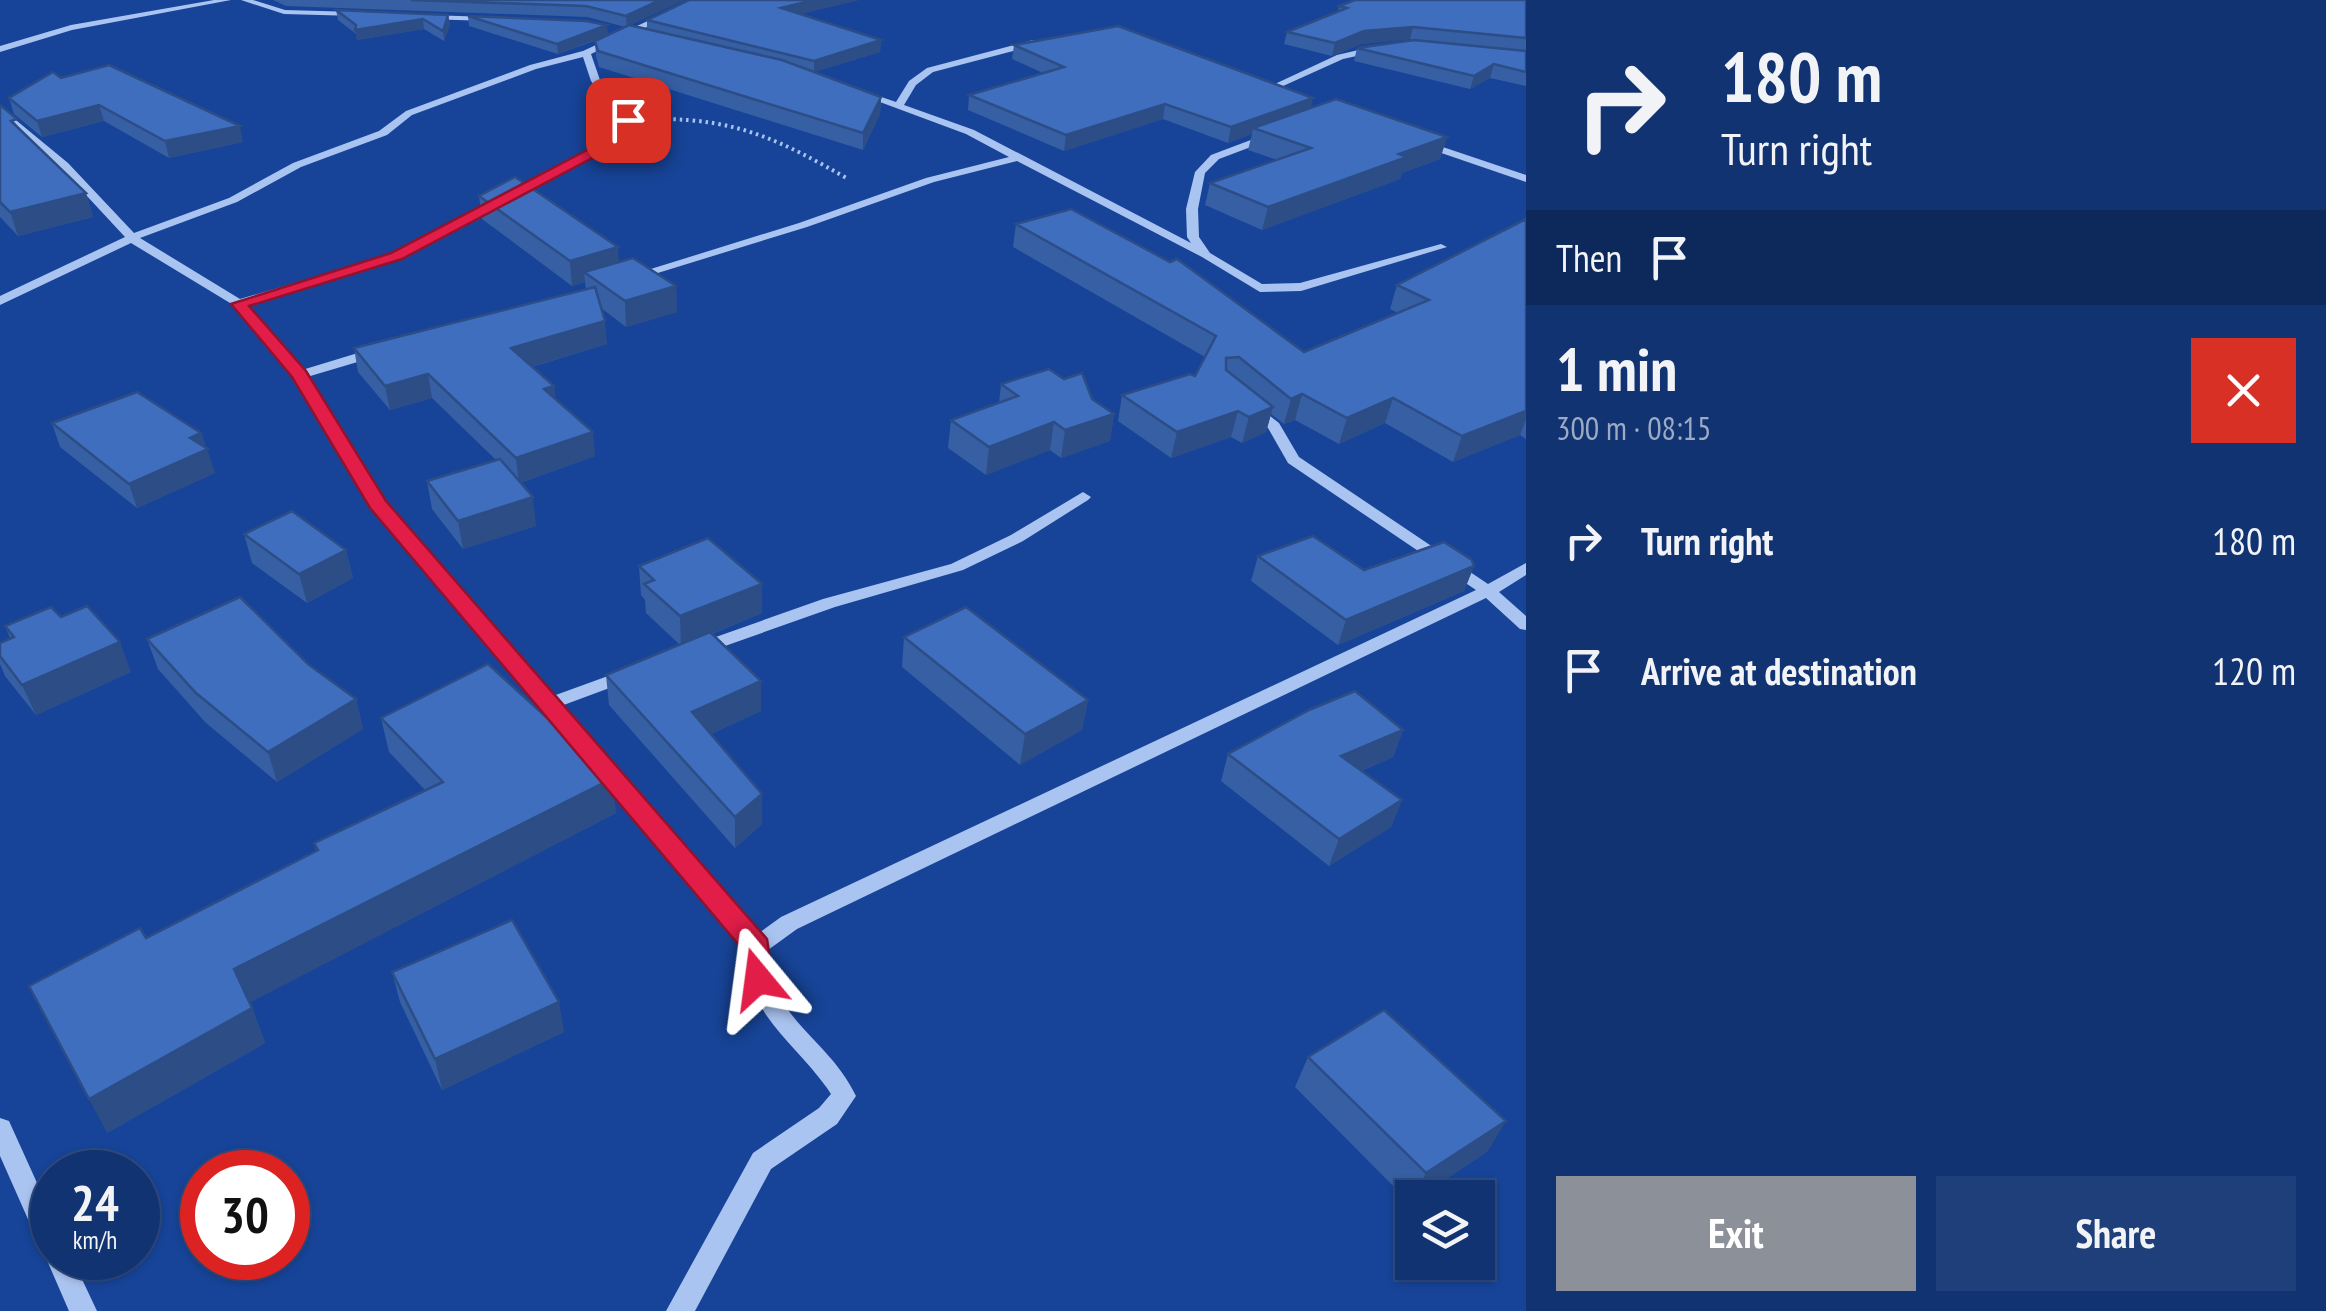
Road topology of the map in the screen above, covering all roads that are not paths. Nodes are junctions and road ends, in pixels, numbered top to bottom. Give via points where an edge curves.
1 (226, 0) edge
2 (246, 0) edge
3 (699, 0) edge
4 (360, 14) edge
5 (413, 17) edge
6 (511, 20) edge
7 (602, 27) edge
8 (631, 34) junction
9 (650, 39) edge
10 (1048, 40) edge
11 (0, 48) edge
12 (1394, 48) edge
13 (586, 52) junction
14 (1250, 81) edge
15 (843, 87) edge
16 (1269, 89) junction
17 (1285, 95) edge
18 (899, 105) junction
19 (0, 110) edge
20 (1283, 131) edge
21 (1408, 138) edge
22 (1016, 158) junction
23 (1526, 179) edge
24 (133, 239) junction
25 (1441, 247) dead end
26 (1206, 255) junction
27 (616, 281) edge
28 (0, 301) edge
29 (239, 304) junction
30 (393, 347) edge
31 (300, 375) junction
32 (1243, 402) edge
33 (1083, 497) dead end
34 (1526, 568) edge
35 (1488, 592) junction
36 (1526, 625) edge
37 (680, 656) edge
38 (643, 670) edge
39 (551, 703) junction
40 (757, 946) junction
41 (0, 1129) edge
42 (30, 1195) edge
43 (69, 1280) edge
44 (83, 1311) edge
45 (680, 1311) edge

1 - 11 street
2 - 4 street via 284,12
3 - 8 street
5 - 6 street
7 - 8 street
8 - 9 street
8 - 13 street
10 - 18 street via 930,70
12 - 16 street via 1340,56
13 - 24 street via 409,113 383,133
13 - 29 street via 596,81 628,120 617,136 396,256
14 - 16 street
15 - 18 street
16 - 17 street
18 - 22 street
19 - 24 street via 64,165
20 - 26 street via 1215,156 1200,172 1193,237
21 - 23 street
22 - 26 street
22 - 27 street
24 - 28 street
24 - 29 street
25 - 26 street via 1301,288 1260,288
29 - 31 street
30 - 31 street
31 - 39 street via 378,504
32 - 35 street via 1274,426 1293,460
33 - 37 street via 957,568 829,602
34 - 35 street
35 - 36 street
35 - 40 street via 789,924
38 - 39 street
39 - 40 street
40 - 45 street via 758,979 835,1075 844,1096 828,1116 762,1161
41 - 42 street
43 - 44 street

